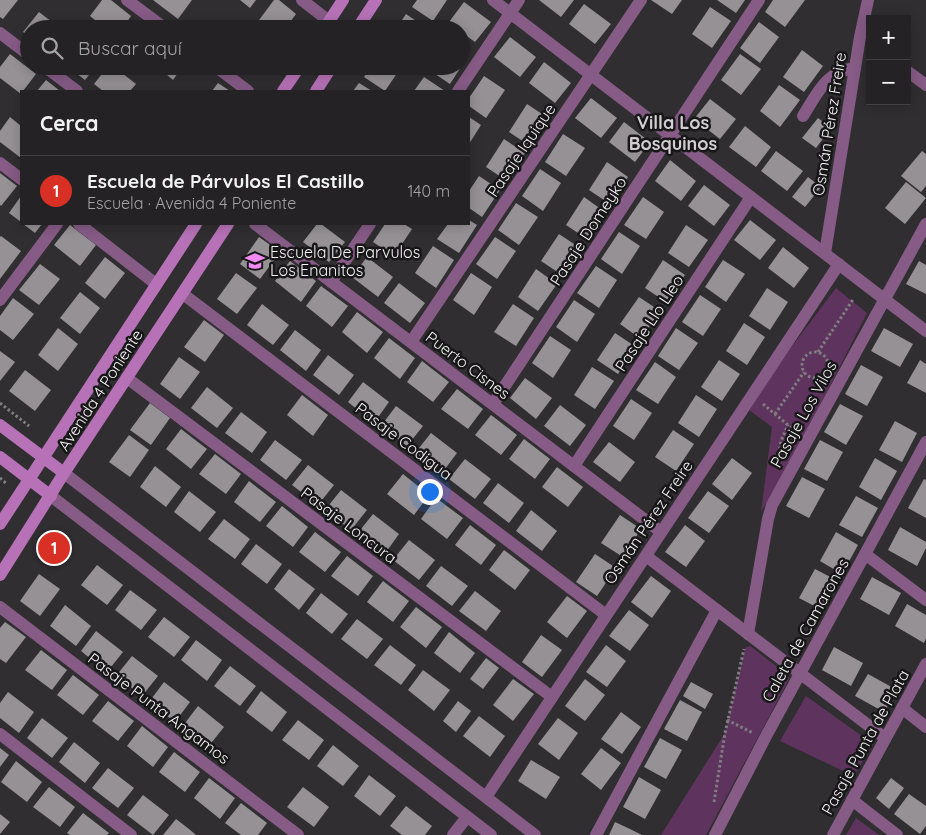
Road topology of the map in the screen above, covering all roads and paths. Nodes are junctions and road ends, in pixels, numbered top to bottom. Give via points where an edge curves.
1 (128, 0) edge
2 (302, 0) edge
3 (343, 0) edge
4 (376, 0) edge
5 (493, 0) edge
6 (519, 0) edge
7 (641, 0) edge
8 (759, 0) edge
9 (868, 0) edge
10 (510, 13) junction
11 (154, 20) edge
12 (322, 20) edge
13 (330, 20) edge
14 (363, 20) edge
15 (0, 33) edge
16 (865, 40) edge
17 (20, 48) edge
18 (855, 68) junction
19 (470, 73) edge
20 (911, 74) edge
21 (56, 75) edge
22 (227, 75) edge
23 (294, 75) edge
24 (326, 75) edge
25 (469, 75) edge
26 (591, 75) junction
27 (926, 85) edge
28 (75, 90) edge
29 (247, 90) edge
30 (284, 90) edge
31 (317, 90) edge
32 (459, 90) edge
33 (803, 116) dead end
34 (670, 135) junction
35 (0, 162) edge
36 (20, 178) edge
37 (751, 197) junction
38 (926, 224) edge
39 (56, 225) edge
40 (80, 225) edge
41 (195, 225) edge
42 (227, 225) edge
43 (256, 225) edge
44 (369, 225) edge
45 (825, 253) junction
46 (838, 264) junction
47 (331, 282) junction
48 (156, 284) junction
49 (182, 294) junction
50 (854, 298) dead end
51 (0, 300) edge
52 (885, 300) junction
53 (926, 331) edge
54 (411, 342) junction
55 (818, 352) junction
56 (804, 372) junction
57 (127, 378) junction
58 (752, 395) junction
59 (0, 403) edge
60 (493, 404) junction
61 (775, 414) junction
62 (0, 425) edge
63 (788, 426) junction
64 (31, 427) dead end
65 (808, 439) junction
66 (926, 442) edge
67 (43, 457) junction
68 (0, 458) edge
69 (574, 466) junction
70 (776, 466) dead end
71 (64, 473) junction
72 (0, 478) edge
73 (29, 480) junction
74 (7, 484) dead end
75 (51, 496) junction
76 (0, 524) edge
77 (661, 532) junction
78 (865, 554) junction
79 (646, 556) junction
80 (0, 575) edge
81 (926, 600) edge
82 (0, 607) edge
83 (717, 610) junction
84 (606, 615) junction
85 (748, 634) junction
86 (926, 664) edge
87 (800, 673) junction
88 (552, 697) junction
89 (902, 708) junction
90 (727, 720) junction
91 (926, 727) edge
92 (0, 734) edge
93 (765, 738) junction
94 (885, 738) junction
95 (486, 797) junction
96 (852, 800) junction
97 (714, 807) dead end
98 (467, 817) junction
99 (131, 835) edge
100 (298, 835) edge
101 (453, 835) edge
102 (491, 835) edge
103 (535, 835) edge
104 (596, 835) edge
105 (715, 835) edge
106 (833, 835) edge
107 (897, 835) edge

1 - 11 street
2 - 12 street
3 - 13 street
4 - 14 street
5 - 10 street
6 - 10 street
7 - 26 street, Pasaje Iquique
8 - 34 street, Pasaje Domeyko
9 - 16 street, Osmán Pérez Freire
10 - 19 street
10 - 26 street
15 - 17 street
16 - 18 street, Osmán Pérez Freire
18 - 33 street via 841,70 832,76
18 - 45 street, Osmán Pérez Freire
20 - 27 street
21 - 28 street
22 - 29 street
23 - 30 street
24 - 31 street
25 - 32 street
26 - 34 street
26 - 54 street, Pasaje Iquique
34 - 37 street
34 - 60 street, Pasaje Domeyko
35 - 36 street
37 - 45 street
37 - 69 street, Pasaje Llo Lleo
38 - 52 street, Pasaje Los Vilos
39 - 51 street
40 - 48 street
41 - 48 street, Avenida 4 Poniente
42 - 49 street, Avenida 4 Poniente
43 - 47 street, Puerto Cisnes
44 - 47 street
45 - 46 street
46 - 52 street
46 - 58 street, Osmán Pérez Freire
47 - 54 street, Puerto Cisnes
48 - 67 street, Avenida 4 Poniente
49 - 57 street, Avenida 4 Poniente
49 - 84 street, Pasaje Codigua
50 - 55 path
52 - 53 street
52 - 65 street, Pasaje Los Vilos
54 - 60 street, Puerto Cisnes
55 - 56 path via 806,355 802,363
55 - 56 path via 828,360 824,375 816,378
56 - 61 path
57 - 71 street, Avenida 4 Poniente
57 - 88 street, Pasaje Loncura
58 - 61 path
58 - 77 street, Osmán Pérez Freire
59 - 64 path
60 - 69 street, Puerto Cisnes
61 - 63 path
62 - 67 street
63 - 65 path
63 - 70 path
65 - 85 street, Pasaje Los Vilos via 772,505
66 - 78 street, Caleta de Camarones
67 - 71 street
67 - 73 street, Avenida 4 Poniente
68 - 73 street
69 - 77 street, Puerto Cisnes
71 - 75 street, Avenida 4 Poniente
71 - 95 street
72 - 74 path
73 - 75 street
73 - 76 street, Avenida 4 Poniente
75 - 80 street, Avenida 4 Poniente
75 - 98 street
77 - 79 street, Osmán Pérez Freire
78 - 81 street
78 - 87 street, Caleta de Camarones
79 - 83 street
79 - 84 street, Osmán Pérez Freire
82 - 100 street, Pasaje Punta Angamos
83 - 85 street
83 - 104 street
84 - 88 street, Osmán Pérez Freire
85 - 87 street
85 - 90 path
86 - 89 street, Pasaje Punta de Plata
87 - 93 street, Caleta de Camarones
87 - 94 street
88 - 95 street, Osmán Pérez Freire
89 - 91 street
89 - 94 street, Pasaje Punta de Plata
90 - 93 path
90 - 97 path
92 - 99 street
93 - 105 street, Caleta de Camarones
94 - 96 street, Pasaje Punta de Plata
95 - 103 street
96 - 106 street, Pasaje Punta de Plata
96 - 107 street
98 - 101 street
98 - 102 street

